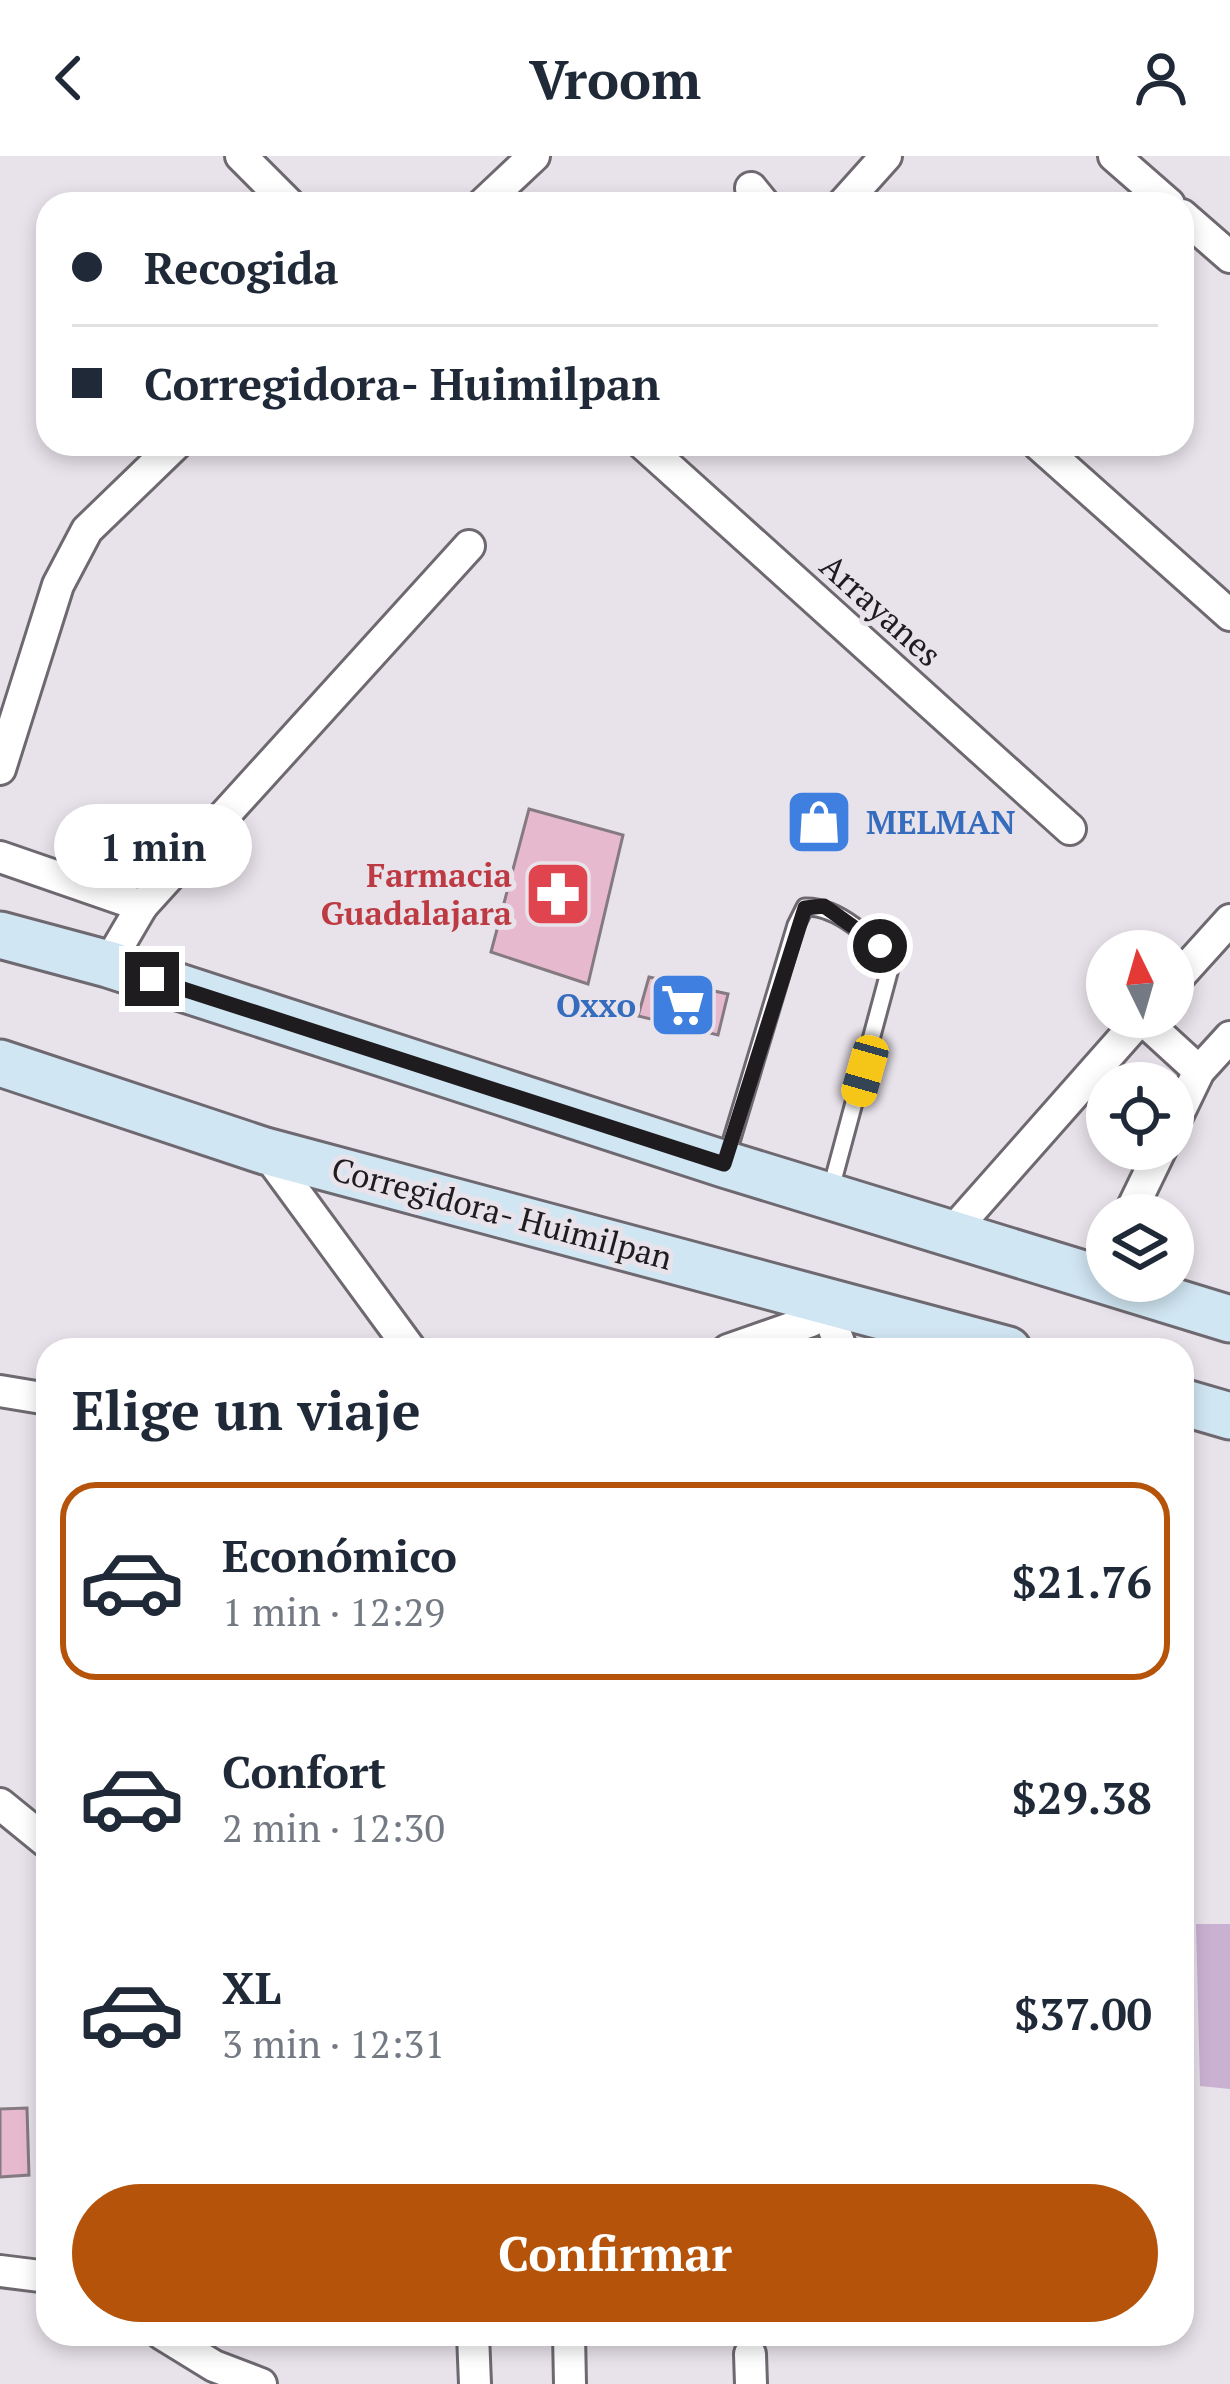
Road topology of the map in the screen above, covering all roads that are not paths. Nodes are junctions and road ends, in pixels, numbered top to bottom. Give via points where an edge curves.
1 (241, 156) edge
2 (534, 156) edge
3 (886, 156) edge
4 (1114, 156) edge
5 (277, 192) edge
6 (496, 192) edge
7 (854, 192) edge
8 (1155, 192) edge
9 (1194, 226) edge
10 (1230, 257) edge
11 (164, 456) edge
12 (656, 456) edge
13 (1051, 456) edge
14 (470, 546) dead end
15 (1230, 615) edge
16 (0, 769) edge
17 (1070, 829) dead end
18 (0, 857) edge
19 (142, 906) junction
20 (1230, 920) edge
21 (0, 935) edge
22 (1194, 960) edge
23 (108, 964) junction
24 (1230, 1037) edge
25 (1123, 1038) edge
26 (1164, 1038) edge
27 (0, 1063) edge
28 (1199, 1071) junction
29 (1194, 1081) edge
30 (265, 1150) junction
31 (724, 1164) junction
32 (830, 1195) junction
33 (952, 1232) junction
34 (1086, 1267) edge
35 (821, 1296) junction
36 (1185, 1302) edge
37 (1230, 1319) edge
38 (402, 1338) edge
39 (762, 1338) edge
40 (837, 1338) edge
41 (966, 1338) edge
42 (0, 1391) edge
43 (36, 1397) edge
44 (1194, 1406) edge
45 (1230, 1416) edge
46 (0, 1804) edge
47 (36, 1833) edge
48 (0, 2271) edge
49 (36, 2276) edge
50 (182, 2346) edge
51 (473, 2346) edge
52 (569, 2346) edge
53 (261, 2384) edge
54 (475, 2384) edge
55 (571, 2384) edge

1 - 5 street
2 - 6 street
3 - 7 street
4 - 8 street
9 - 10 street
11 - 16 street via 87,530 58,586
12 - 17 street, Arrayanes
13 - 15 street
14 - 19 street
18 - 19 street
19 - 23 street
20 - 22 street
21 - 23 main road
23 - 31 main road
24 - 28 street
25 - 33 street
26 - 28 street
27 - 30 main road, Corregidora- Huimilpan
28 - 29 street
30 - 35 main road, Corregidora- Huimilpan
30 - 38 street
31 - 32 main road
31 - 32 lane via 796,925 805,908 824,906 880,946 891,965
32 - 33 main road
33 - 34 main road
35 - 39 street via 811,1321
35 - 40 street
35 - 41 main road, Corregidora- Huimilpan
36 - 37 main road
42 - 43 street
44 - 45 main road
46 - 47 street
48 - 49 street
50 - 53 street
51 - 54 street
52 - 55 street

